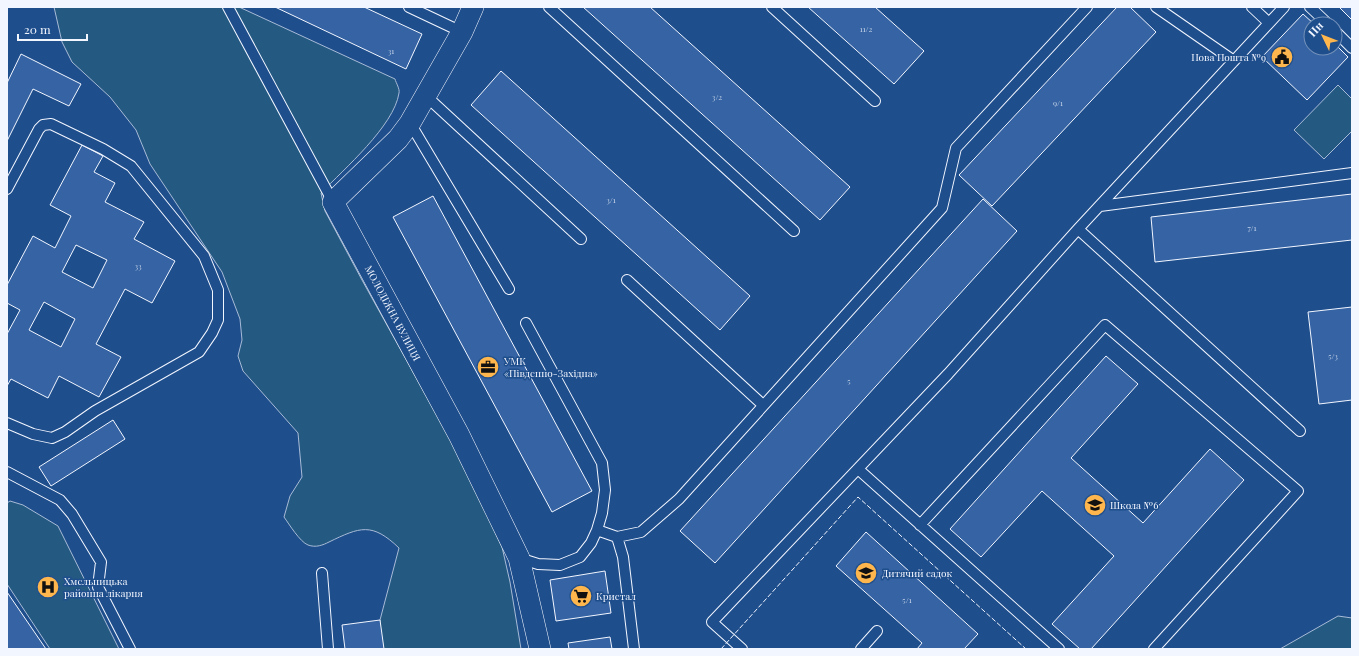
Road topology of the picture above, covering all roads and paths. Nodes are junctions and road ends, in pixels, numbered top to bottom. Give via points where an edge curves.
1 (228, 7) edge
2 (409, 7) edge
3 (473, 7) edge
4 (549, 7) edge
5 (772, 7) edge
6 (1087, 7) edge
7 (1156, 7) edge
8 (1252, 7) edge
9 (1284, 7) edge
10 (1310, 7) edge
11 (1320, 16) edge
12 (1269, 23) junction
13 (462, 32) junction
14 (1343, 39) edge
15 (1352, 48) edge
16 (1234, 61) junction
17 (426, 96) junction
18 (875, 101) dead end
19 (410, 123) junction
20 (1352, 173) edge
21 (7, 189) edge
22 (333, 202) junction
23 (1100, 206) junction
24 (1078, 229) junction
25 (794, 231) dead end
26 (581, 239) dead end
27 (627, 280) dead end
28 (509, 289) dead end
29 (526, 323) dead end
30 (763, 405) junction
31 (7, 423) edge
32 (1300, 431) dead end
33 (858, 469) junction
34 (7, 472) edge
35 (920, 525) junction
36 (597, 530) junction
37 (617, 537) junction
38 (519, 558) junction
39 (322, 573) dead end
40 (877, 631) dead end
41 (130, 649) edge
42 (328, 649) edge
43 (540, 649) edge
44 (634, 649) edge
45 (742, 649) edge
46 (861, 649) edge
47 (1058, 649) edge
48 (1154, 649) edge

1 - 22 lane
2 - 13 lane
3 - 13 street
4 - 25 lane
5 - 18 lane
6 - 30 lane via 956,148 942,208
7 - 16 lane
8 - 12 lane
9 - 12 lane
10 - 11 lane
12 - 16 lane
13 - 17 street
14 - 15 lane
16 - 23 lane
17 - 19 street
17 - 26 lane
19 - 22 street via 398,139
19 - 28 lane
20 - 23 lane
21 - 31 lane via 39,129 43,125 51,124 103,149 131,166 204,256 218,290 218,320 199,352 52,438 33,434
22 - 38 street, МОЛОДІЖНА ВУЛИЦЯ via 459,435
23 - 24 lane
24 - 32 lane
24 - 33 lane via 948,374
27 - 30 lane
29 - 36 lane via 602,463 605,490
30 - 37 lane via 679,499 641,532
33 - 35 lane
33 - 45 lane via 712,622
34 - 41 lane via 60,500 72,514 101,562 98,587
35 - 47 lane
35 - 48 lane via 1105,325 1298,491
36 - 37 lane
36 - 38 lane via 580,557 560,564 538,564
37 - 44 lane via 623,557
38 - 43 street, МОЛОДІЖНА ВУЛИЦЯ
39 - 42 lane
40 - 46 lane

